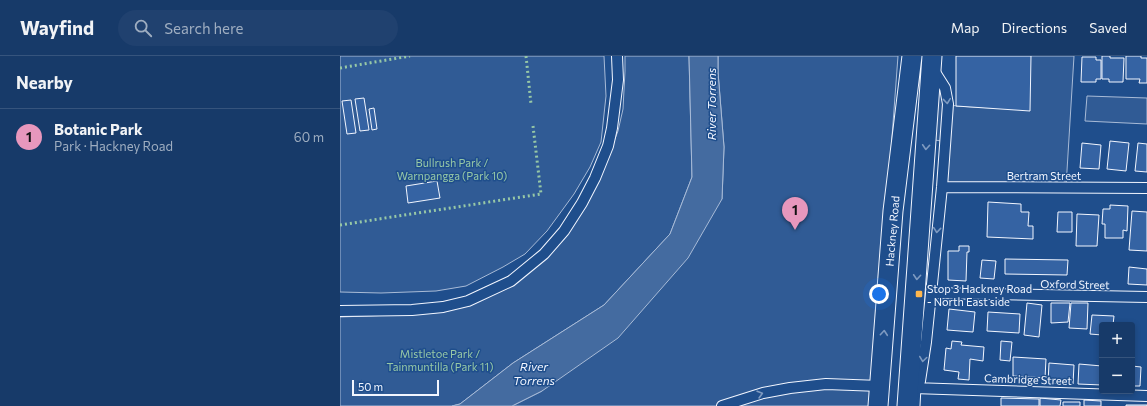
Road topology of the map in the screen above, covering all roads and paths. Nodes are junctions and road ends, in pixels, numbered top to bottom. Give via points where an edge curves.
1 (617, 56) edge
2 (912, 56) edge
3 (929, 59) edge
4 (910, 79) junction
5 (942, 187) junction
6 (1147, 188) edge
7 (892, 238) junction
8 (919, 240) junction
9 (931, 293) junction
10 (1147, 297) edge
11 (340, 311) edge
12 (880, 386) junction
13 (911, 394) edge
14 (1147, 396) edge
15 (722, 406) edge
16 (878, 406) edge
17 (917, 406) edge

1 - 11 street via 618,80 608,146 582,203 564,231 544,254 511,281 468,301 412,310
2 - 4 highway, Hackney Road
3 - 4 highway
3 -> 5 street via 945,88 948,104
3 -> 8 highway
4 - 7 highway, Hackney Road via 893,211
5 - 6 street, Bertram Street
5 -> 9 street
7 - 8 highway
12 -> 7 highway, Hackney Road
8 -> 13 highway
9 - 10 street, Oxford Street
9 -> 13 street via 920,381
15 -> 12 street via 763,393 790,388 826,384
12 - 16 highway, Hackney Road
13 - 14 street, Cambridge Street
13 - 17 lane

